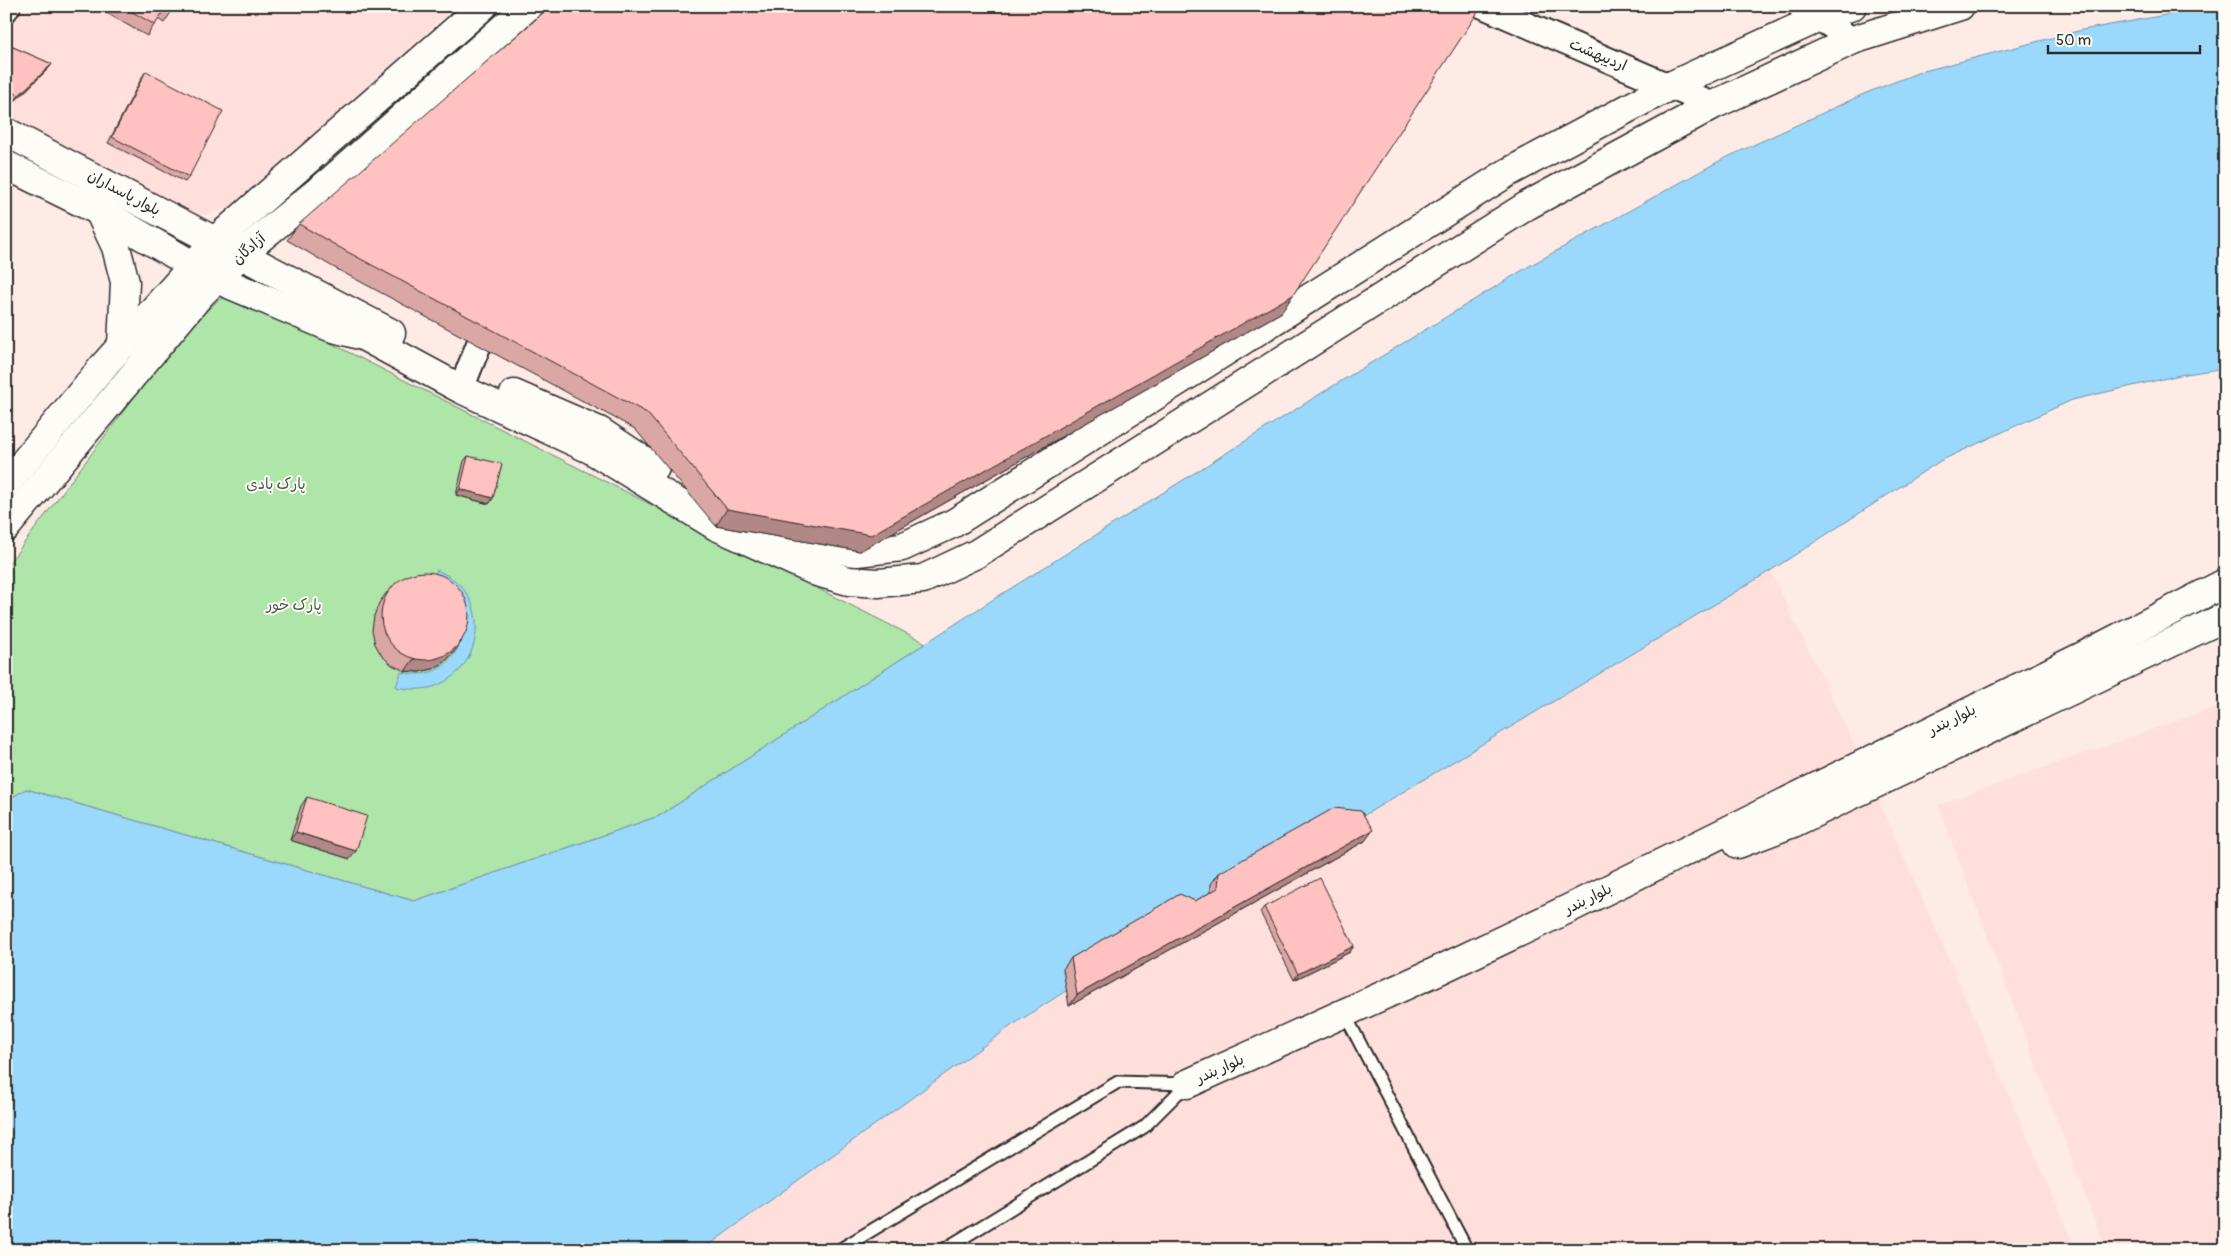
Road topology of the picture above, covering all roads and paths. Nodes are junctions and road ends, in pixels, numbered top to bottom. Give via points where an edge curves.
1 (483, 6) edge
2 (1482, 6) edge
3 (1852, 6) edge
4 (1960, 6) edge
5 (1809, 12) edge
6 (532, 14) edge
7 (1853, 40) junction
8 (1670, 86) junction
9 (1713, 105) junction
10 (6, 132) edge
11 (6, 164) edge
12 (99, 211) junction
13 (216, 240) junction
14 (242, 253) junction
15 (192, 266) junction
16 (217, 279) junction
17 (500, 292) edge
18 (122, 345) junction
19 (464, 381) junction
20 (599, 431) junction
21 (6, 484) edge
22 (6, 527) edge
23 (2225, 583) edge
24 (2225, 617) edge
25 (1350, 1024) junction
26 (1187, 1084) junction
27 (839, 1250) edge
28 (943, 1250) edge
29 (1467, 1250) edge

1 - 13 main road, آزادگان
2 - 8 street, اردیبهشت
3 - 5 main road
4 - 7 main road
5 - 7 street
5 - 8 main road
6 - 14 main road, آزادگان
7 - 9 main road
8 - 9 street, اردیبهشت
8 - 20 main road via 1507,173 954,523 902,547 856,552 796,541 694,494
9 - 20 main road via 1528,205 976,554 923,578 878,583 849,581 817,572 719,516
10 - 13 main road, بلوار پاسداران
11 - 12 main road, بلوار پاسداران
12 - 15 main road, بلوار پاسداران
12 - 18 main road via 116,247 125,282
13 - 14 main road, بلوار پاسداران
13 - 15 main road, آزادگان
14 - 16 main road, آزادگان
14 - 19 main road, بلوار پاسداران
15 - 16 main road, بلوار پاسداران
15 - 18 main road, آزادگان
16 - 19 main road, بلوار پاسداران via 330,328 363,336
16 - 22 main road, آزادگان via 200,295
17 - 19 street
18 - 21 main road, آزادگان
19 - 20 main road
23 - 26 main road, بلوار بندر via 1568,910
24 - 25 main road, بلوار بندر via 1793,822 1708,856 1440,986
25 - 26 main road, بلوار بندر
25 - 29 lane
26 - 27 lane via 1118,1082
26 - 28 lane via 1144,1127

